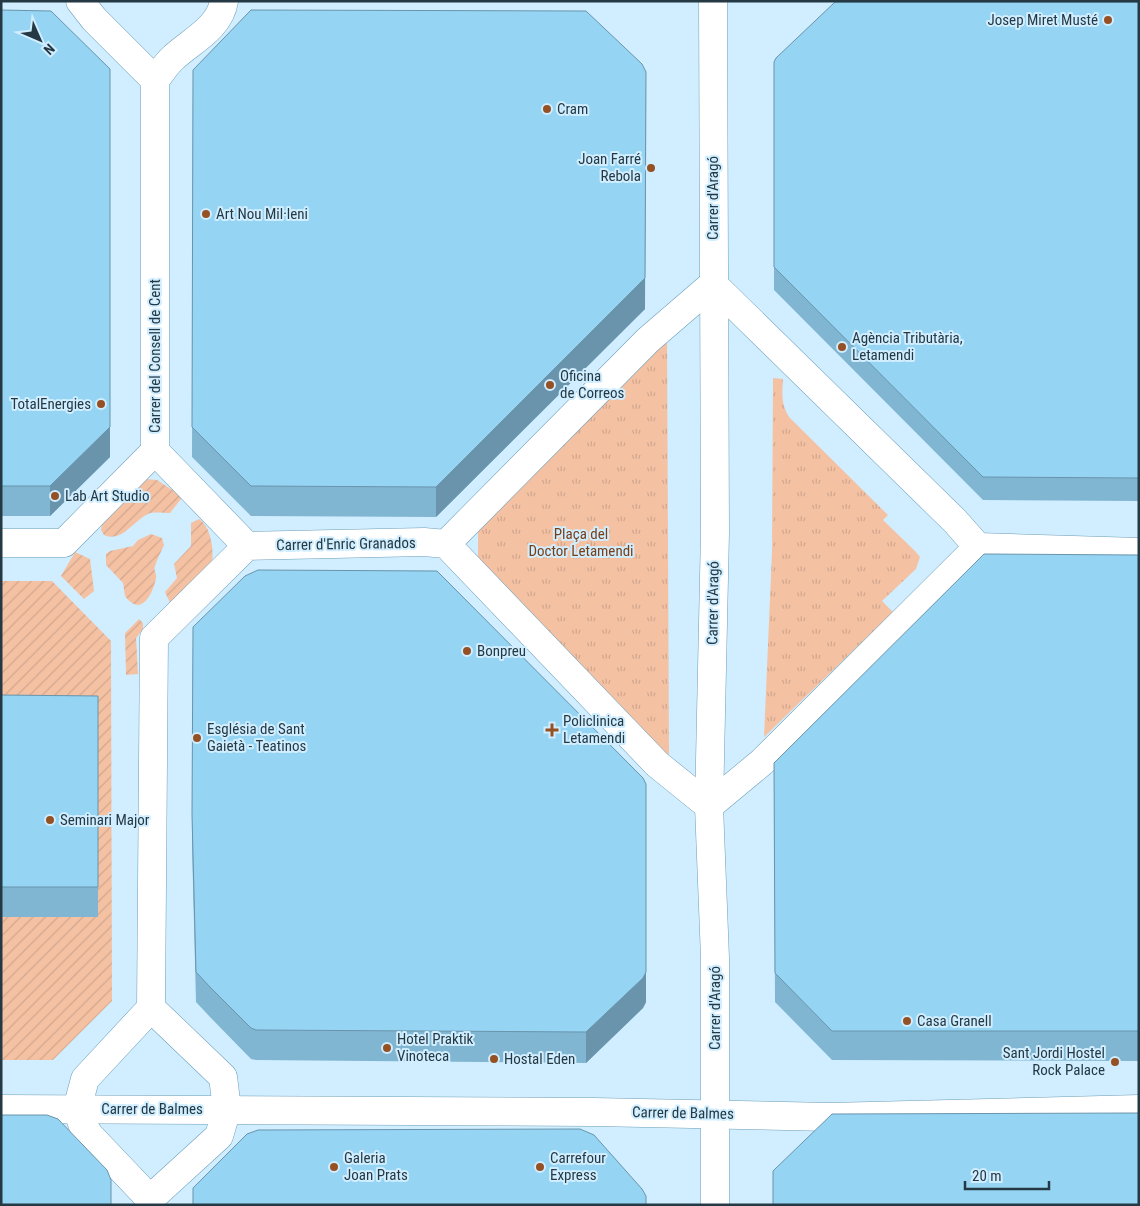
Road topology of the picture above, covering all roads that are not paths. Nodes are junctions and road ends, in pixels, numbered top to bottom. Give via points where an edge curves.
1 (80, 1) edge
2 (224, 1) edge
3 (713, 1) edge
4 (155, 80) junction
5 (713, 284) junction
6 (155, 451) junction
7 (1, 543) edge
8 (446, 544) junction
9 (246, 546) junction
10 (978, 547) junction
11 (1139, 552) edge
12 (709, 806) junction
13 (151, 1008) junction
14 (1, 1109) edge
15 (77, 1109) junction
16 (227, 1109) junction
17 (1139, 1109) edge
18 (716, 1114) junction
19 (150, 1202) edge
20 (715, 1205) edge

1 - 4 street
2 - 4 street via 221,15 198,40 172,59
3 - 5 street, Carrer d'Aragó
4 - 6 street, Carrer del Consell de Cent
5 - 8 street via 648,340
5 - 10 street
5 - 12 street, Carrer d'Aragó via 714,539
6 - 7 street via 64,544
6 - 9 street, Carrer del Consell de Cent
8 - 9 street, Carrer d'Enric Granados
8 - 12 street via 658,764
9 - 13 street via 154,638
10 - 11 street
10 - 12 street via 762,762
12 - 18 street, Carrer d'Aragó via 715,958
13 - 15 street, Carrer de Balmes via 85,1080
13 - 16 street via 223,1077
14 - 15 street, Carrer de Balmes
15 - 16 street, Carrer de Balmes
15 - 19 street via 82,1126
16 - 18 street, Carrer de Balmes
16 - 19 street, Carrer de Balmes via 219,1136
17 - 18 street, Carrer de Balmes via 830,1117
18 - 20 street, Carrer d'Aragó

